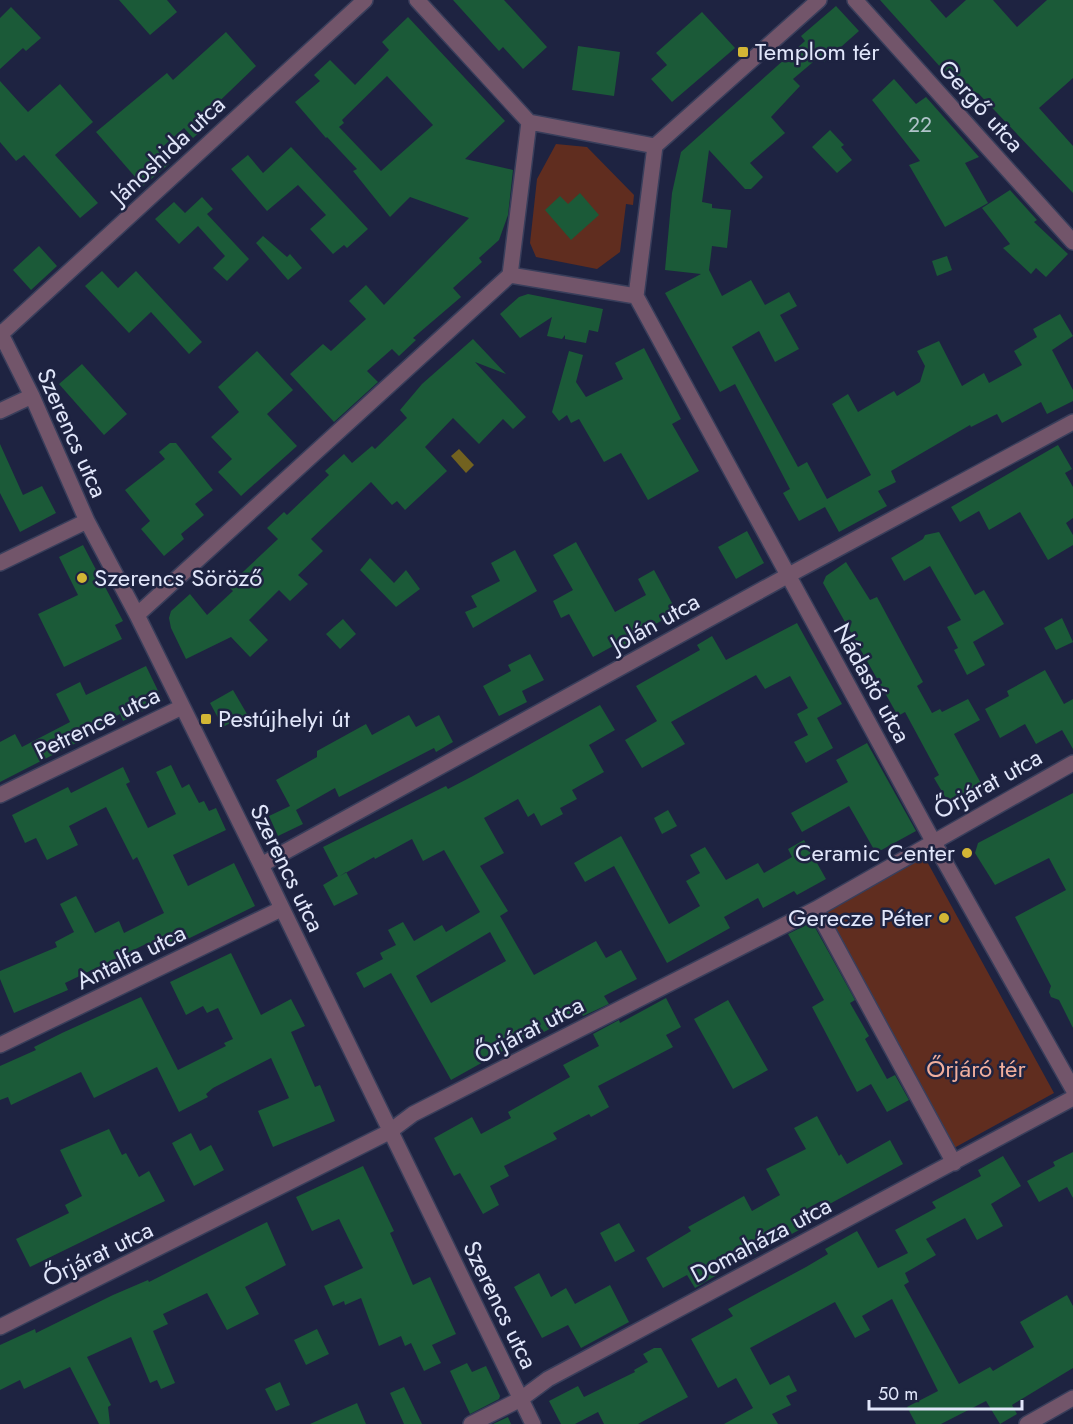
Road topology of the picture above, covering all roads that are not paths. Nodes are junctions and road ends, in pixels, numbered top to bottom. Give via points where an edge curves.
1 (365, 0) edge
2 (417, 0) edge
3 (819, 0) edge
4 (855, 0) edge
5 (529, 123) junction
6 (655, 146) junction
7 (1073, 242) edge
8 (510, 275) junction
9 (636, 296) junction
10 (0, 333) edge
11 (32, 396) junction
12 (0, 411) edge
13 (1073, 423) edge
14 (87, 521) junction
15 (0, 563) edge
16 (787, 576) junction
17 (137, 615) junction
18 (182, 707) junction
19 (1073, 763) edge
20 (0, 795) edge
21 (933, 841) junction
22 (261, 865) junction
23 (281, 909) junction
24 (816, 909) junction
25 (0, 1046) edge
26 (1073, 1089) edge
27 (1073, 1098) edge
28 (389, 1132) junction
29 (954, 1163) junction
30 (0, 1327) edge
31 (1073, 1398) edge
32 (521, 1399) junction
33 (471, 1424) edge
34 (533, 1424) edge
35 (1027, 1424) edge

1 - 10 street, Jánoshida utca
2 - 5 street
3 - 6 street
4 - 7 street, Gergő utca
5 - 6 street
5 - 8 street
6 - 9 street
8 - 9 street
8 - 17 street
9 - 16 street, Nádastó utca
10 - 11 street, Szerencs utca
11 - 12 street
11 - 14 street, Szerencs utca
13 - 16 street, Jolán utca
14 - 15 street
14 - 17 street, Szerencs utca
16 - 21 street, Nádastó utca
16 - 22 street, Jolán utca
17 - 18 street, Szerencs utca
18 - 20 street, Petrence utca
18 - 22 street, Szerencs utca
19 - 21 street, Őrjárat utca
21 - 24 street, Őrjárat utca
21 - 26 street, Nádastó utca
22 - 23 street, Szerencs utca
23 - 25 street, Antalfa utca
23 - 28 street, Szerencs utca
24 - 28 street, Őrjárat utca via 413,1114
24 - 29 street
27 - 29 street, Domaháza utca
28 - 30 street, Őrjárat utca
28 - 32 street, Szerencs utca
29 - 32 street, Domaháza utca via 548,1379
31 - 35 street
32 - 33 street, Domaháza utca
32 - 34 street, Szerencs utca

